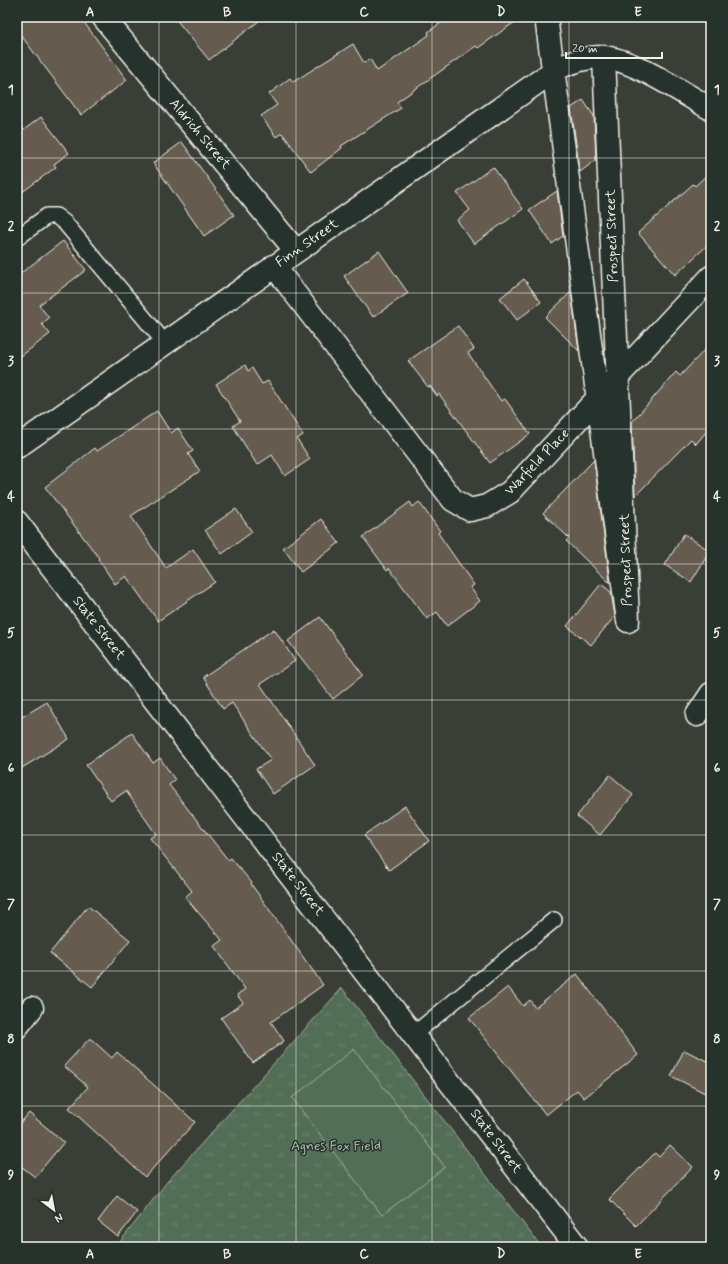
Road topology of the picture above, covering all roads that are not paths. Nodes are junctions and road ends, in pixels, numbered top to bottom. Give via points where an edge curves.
1 (103, 17) edge
2 (546, 17) edge
3 (604, 57) junction
4 (711, 109) edge
5 (17, 238) edge
6 (296, 251) junction
7 (274, 266) junction
8 (711, 277) edge
9 (165, 343) junction
10 (17, 447) edge
11 (17, 522) edge
12 (711, 694) edge
13 (697, 714) dead end
14 (554, 920) dead end
15 (32, 1008) dead end
16 (17, 1027) edge
17 (414, 1034) junction
18 (577, 1247) edge

1 - 6 street, Aldrich Street
2 - 3 street, Prospect Street via 628,621
3 - 4 street via 624,62 649,74
3 - 6 street, Finn Street via 582,58 558,68
5 - 9 lane via 47,216 56,216 65,222
6 - 7 street, Finn Street
7 - 8 street, Warfield Place via 453,500 470,510 487,506 510,492
7 - 9 street, Finn Street
9 - 10 street, Finn Street
11 - 17 street, State Street
12 - 13 street
14 - 17 lane
15 - 16 street
17 - 18 street, State Street

